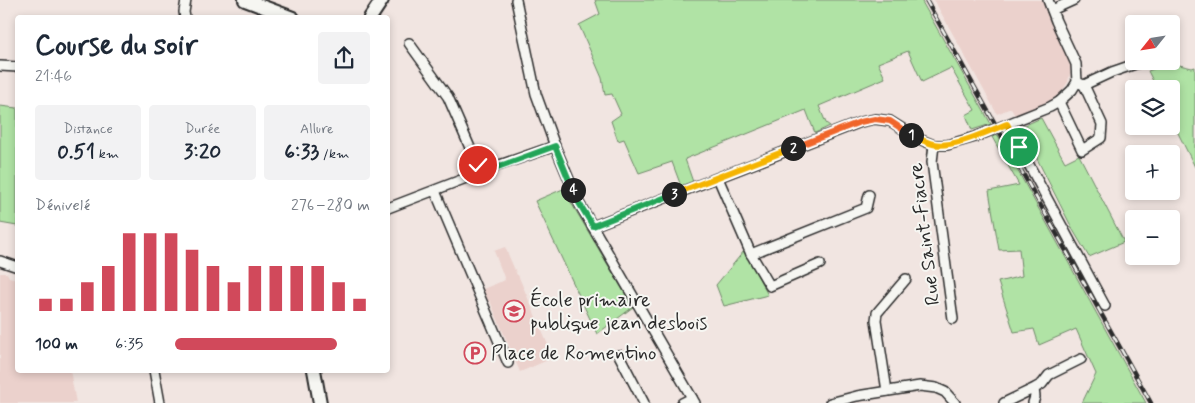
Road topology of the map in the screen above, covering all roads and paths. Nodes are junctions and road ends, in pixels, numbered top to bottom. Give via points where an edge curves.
1 (186, 0) edge
2 (246, 0) edge
3 (382, 0) edge
4 (516, 0) edge
5 (1048, 0) edge
6 (1074, 0) edge
7 (1052, 10) junction
8 (184, 15) edge
9 (285, 15) edge
10 (372, 15) edge
11 (410, 43) dead end
12 (0, 66) edge
13 (15, 66) edge
14 (1125, 68) edge
15 (1080, 83) junction
16 (1060, 102) junction
17 (1007, 124) junction
18 (934, 145) junction
19 (555, 146) junction
20 (481, 173) junction
21 (718, 178) junction
22 (434, 191) junction
23 (869, 195) dead end
24 (390, 207) edge
25 (593, 226) junction
26 (750, 254) junction
27 (0, 261) edge
28 (820, 264) dead end
29 (15, 266) edge
30 (906, 279) dead end
31 (1105, 306) dead end
32 (953, 319) dead end
33 (619, 355) dead end
34 (1081, 359) dead end
35 (508, 363) dead end
36 (155, 373) edge
37 (315, 373) edge
38 (1034, 389) junction
39 (887, 391) junction
40 (694, 400) edge
41 (160, 403) edge
42 (320, 403) edge
43 (644, 403) edge
44 (682, 403) edge
45 (830, 403) edge
46 (955, 403) edge
47 (1004, 403) edge
48 (1033, 403) edge

1 - 8 street
2 - 9 main road
3 - 10 main road
4 - 19 street via 536,94
5 - 7 street
6 - 7 street
7 - 15 street via 1076,64
11 - 20 street via 448,96
12 - 13 street
14 - 15 street
15 - 16 street
15 - 16 street via 1102,124 1101,138 1082,150
16 - 17 street, Rue Saint-Fiacre
17 - 18 street, Rue Saint-Fiacre via 975,137
17 - 31 street
18 - 21 street, Rue Saint-Fiacre via 890,121 875,119
18 - 32 street, Rue Saint-Fiacre via 932,162
19 - 20 street
19 - 25 street via 579,203
20 - 22 street
21 - 25 street, Rue Saint-Fiacre
21 - 26 street
22 - 24 street
22 - 35 street
23 - 26 street via 866,208
25 - 40 street
26 - 28 street via 770,286
27 - 29 street
30 - 39 street via 877,313
33 - 43 street
34 - 38 street via 1049,375
36 - 41 street
37 - 42 main road
38 - 47 street
38 - 48 street
39 - 45 street
39 - 46 street via 920,386 936,388
40 - 44 street

